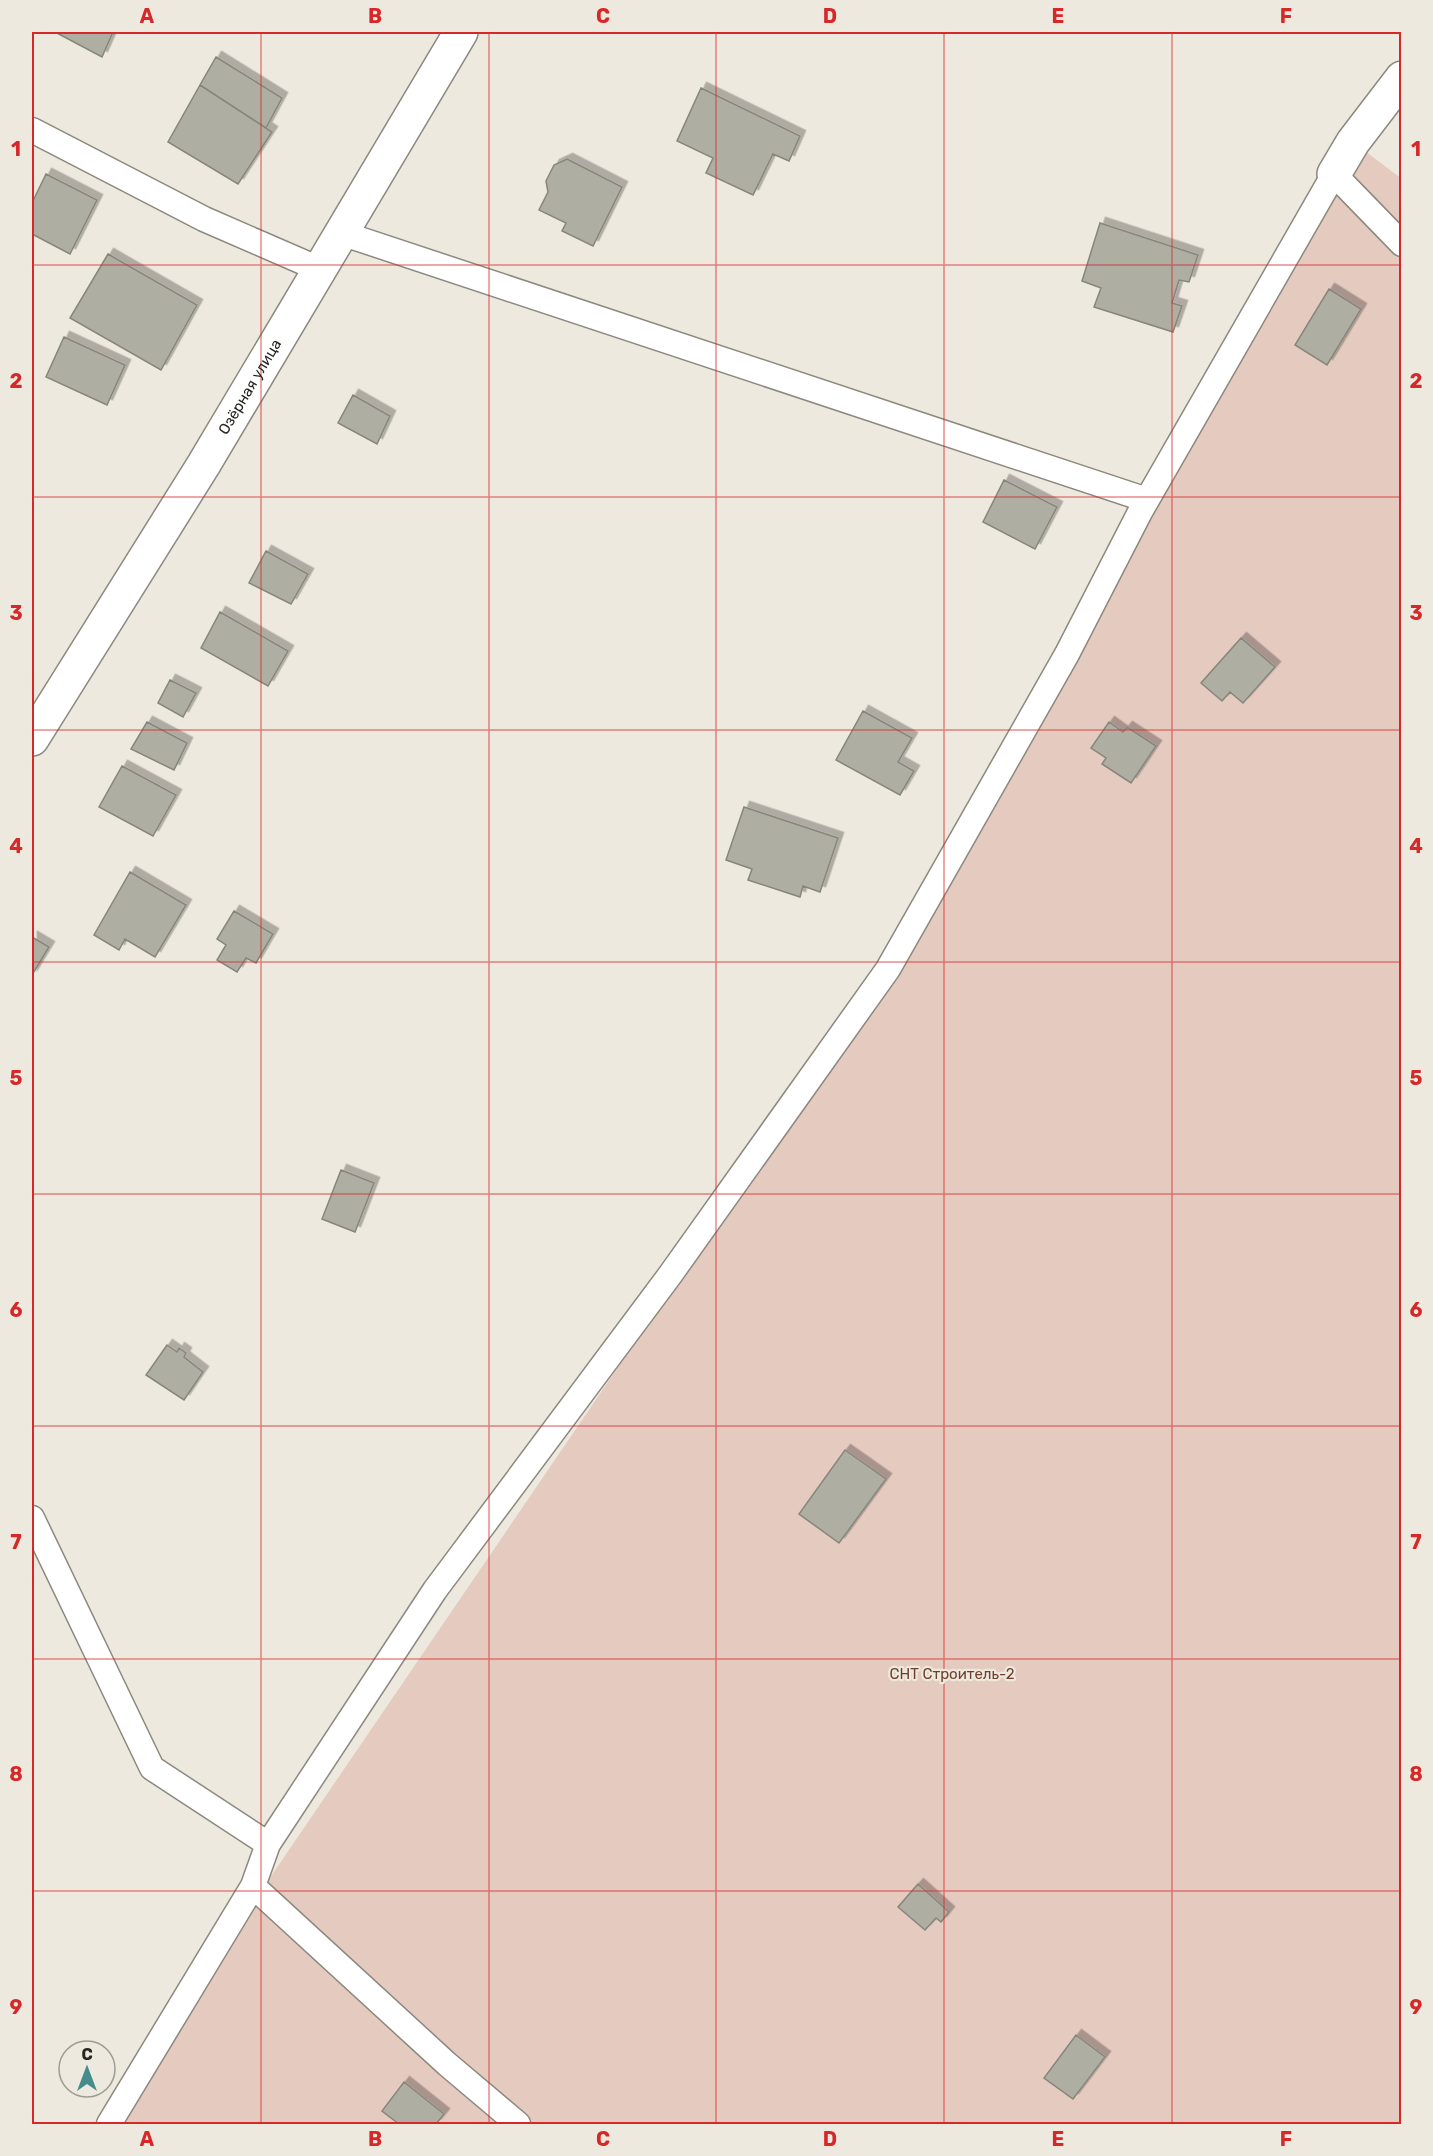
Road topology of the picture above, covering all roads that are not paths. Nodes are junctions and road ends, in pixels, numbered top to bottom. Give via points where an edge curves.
1 (461, 32) edge
2 (1401, 78) edge
3 (32, 130) edge
4 (1334, 174) junction
5 (340, 232) junction
6 (1401, 244) edge
7 (319, 269) junction
8 (1147, 500) junction
9 (32, 740) edge
10 (32, 1518) edge
11 (268, 1844) junction
12 (253, 1886) junction
13 (110, 2124) edge
14 (518, 2124) edge

1 - 5 street, Озёрная улица
2 - 4 street
3 - 7 lane via 204,219
4 - 6 lane
4 - 8 lane
5 - 7 street, Озёрная улица
5 - 8 lane
7 - 9 street, Озёрная улица via 204,464
8 - 11 lane via 1067,654 888,969 670,1275 435,1590
10 - 11 lane via 152,1768
11 - 12 lane
12 - 13 lane
12 - 14 lane

